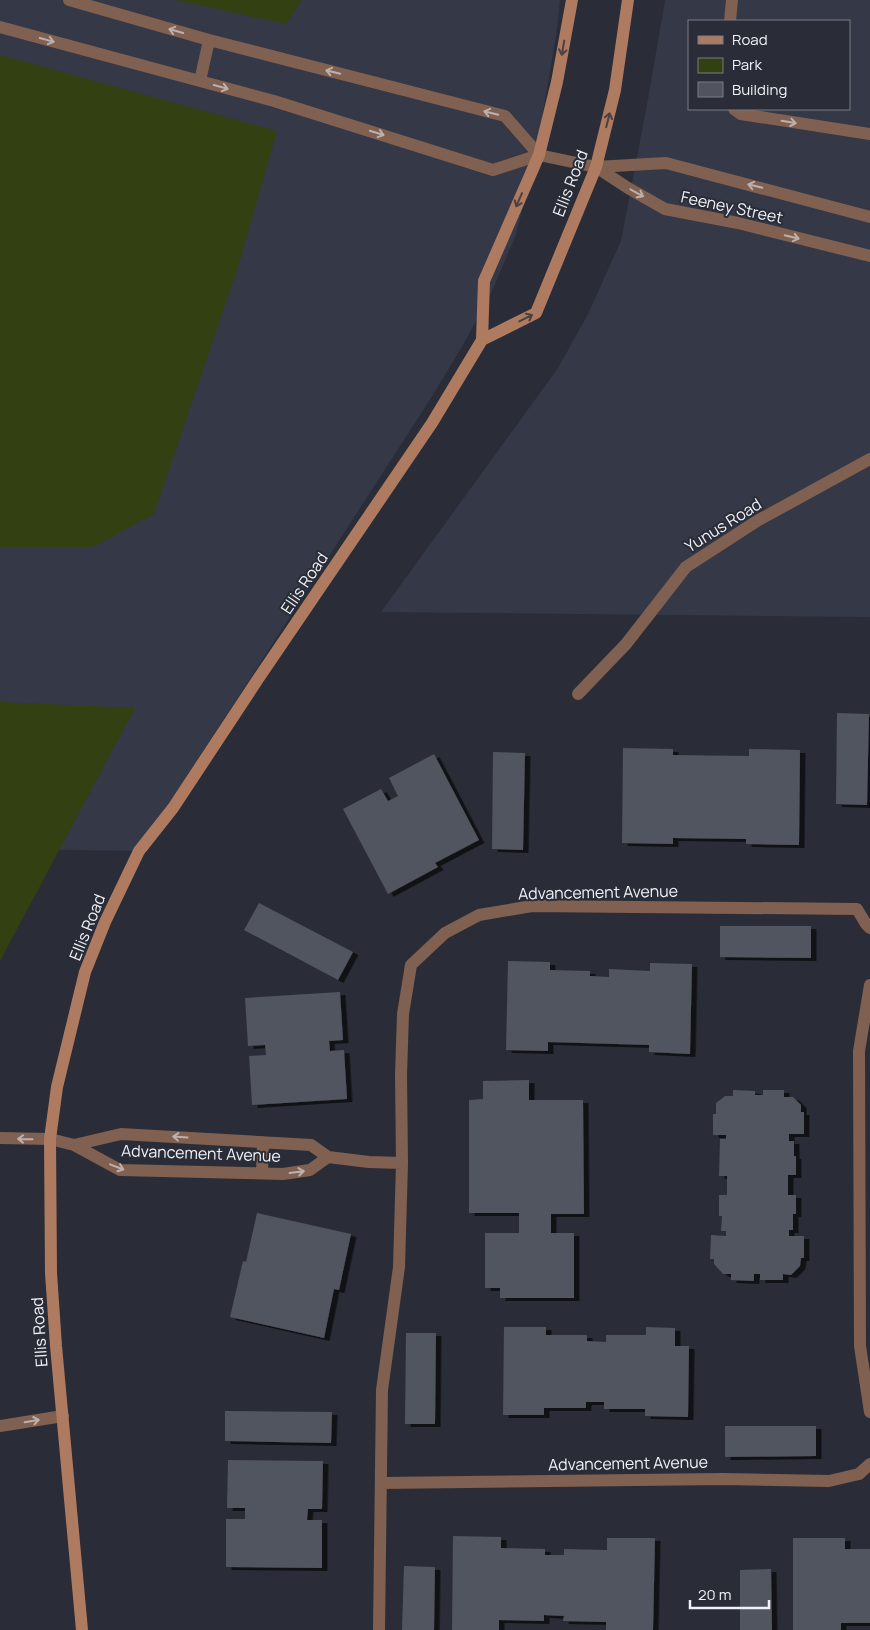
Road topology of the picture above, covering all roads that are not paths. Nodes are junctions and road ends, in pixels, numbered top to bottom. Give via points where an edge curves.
1 (69, 0) edge
2 (572, 0) edge
3 (628, 0) edge
4 (732, 0) edge
5 (730, 20) edge
6 (0, 27) edge
7 (208, 40) junction
8 (200, 81) junction
9 (738, 112) edge
10 (870, 134) edge
11 (539, 155) junction
12 (596, 167) junction
13 (870, 217) edge
14 (870, 256) edge
15 (482, 340) junction
16 (870, 459) edge
17 (578, 694) dead end
18 (870, 928) edge
19 (870, 985) edge
20 (0, 1138) edge
21 (50, 1139) junction
22 (263, 1142) junction
23 (74, 1145) junction
24 (328, 1157) junction
25 (402, 1163) junction
26 (262, 1173) junction
27 (870, 1412) edge
28 (63, 1416) junction
29 (0, 1426) edge
30 (870, 1464) edge
31 (381, 1483) junction
32 (82, 1630) edge
33 (379, 1630) edge

7 -> 1 street
2 -> 11 main road, Ellis Road
12 -> 3 main road, Ellis Road via 615,90
4 - 5 street
6 -> 8 street
7 - 8 street
11 -> 7 street via 505,116
8 -> 11 street via 493,170
9 -> 10 street
11 - 12 street, Feeney Street
11 -> 15 main road, Ellis Road via 484,282
13 -> 12 street, Feeney Street via 666,163
12 -> 14 street, Feeney Street via 664,209 738,223
15 -> 12 main road, Ellis Road via 536,313
15 - 21 main road, Ellis Road via 432,423 173,808 139,851 85,972 56,1087
16 - 17 street, Yunus Road via 757,521 686,567 626,644
18 - 25 street, Advancement Avenue via 857,909 532,906 478,915 445,933 411,965 403,1014
19 - 27 street via 859,1051 860,1346
21 -> 20 street, Advancement Avenue
21 - 23 street, Advancement Avenue
21 - 28 main road, Ellis Road via 51,1273
22 -> 23 street, Advancement Avenue via 121,1134
22 - 24 street, Advancement Avenue via 311,1145
22 - 26 street
23 -> 26 street, Advancement Avenue via 120,1170
24 - 25 street, Advancement Avenue
26 -> 24 street, Advancement Avenue via 310,1170
25 - 31 street, Advancement Avenue via 399,1267 382,1390
29 -> 28 street
28 - 32 main road, Ellis Road
30 - 31 street, Advancement Avenue via 859,1474 829,1481 722,1478
31 - 33 street, Advancement Avenue

